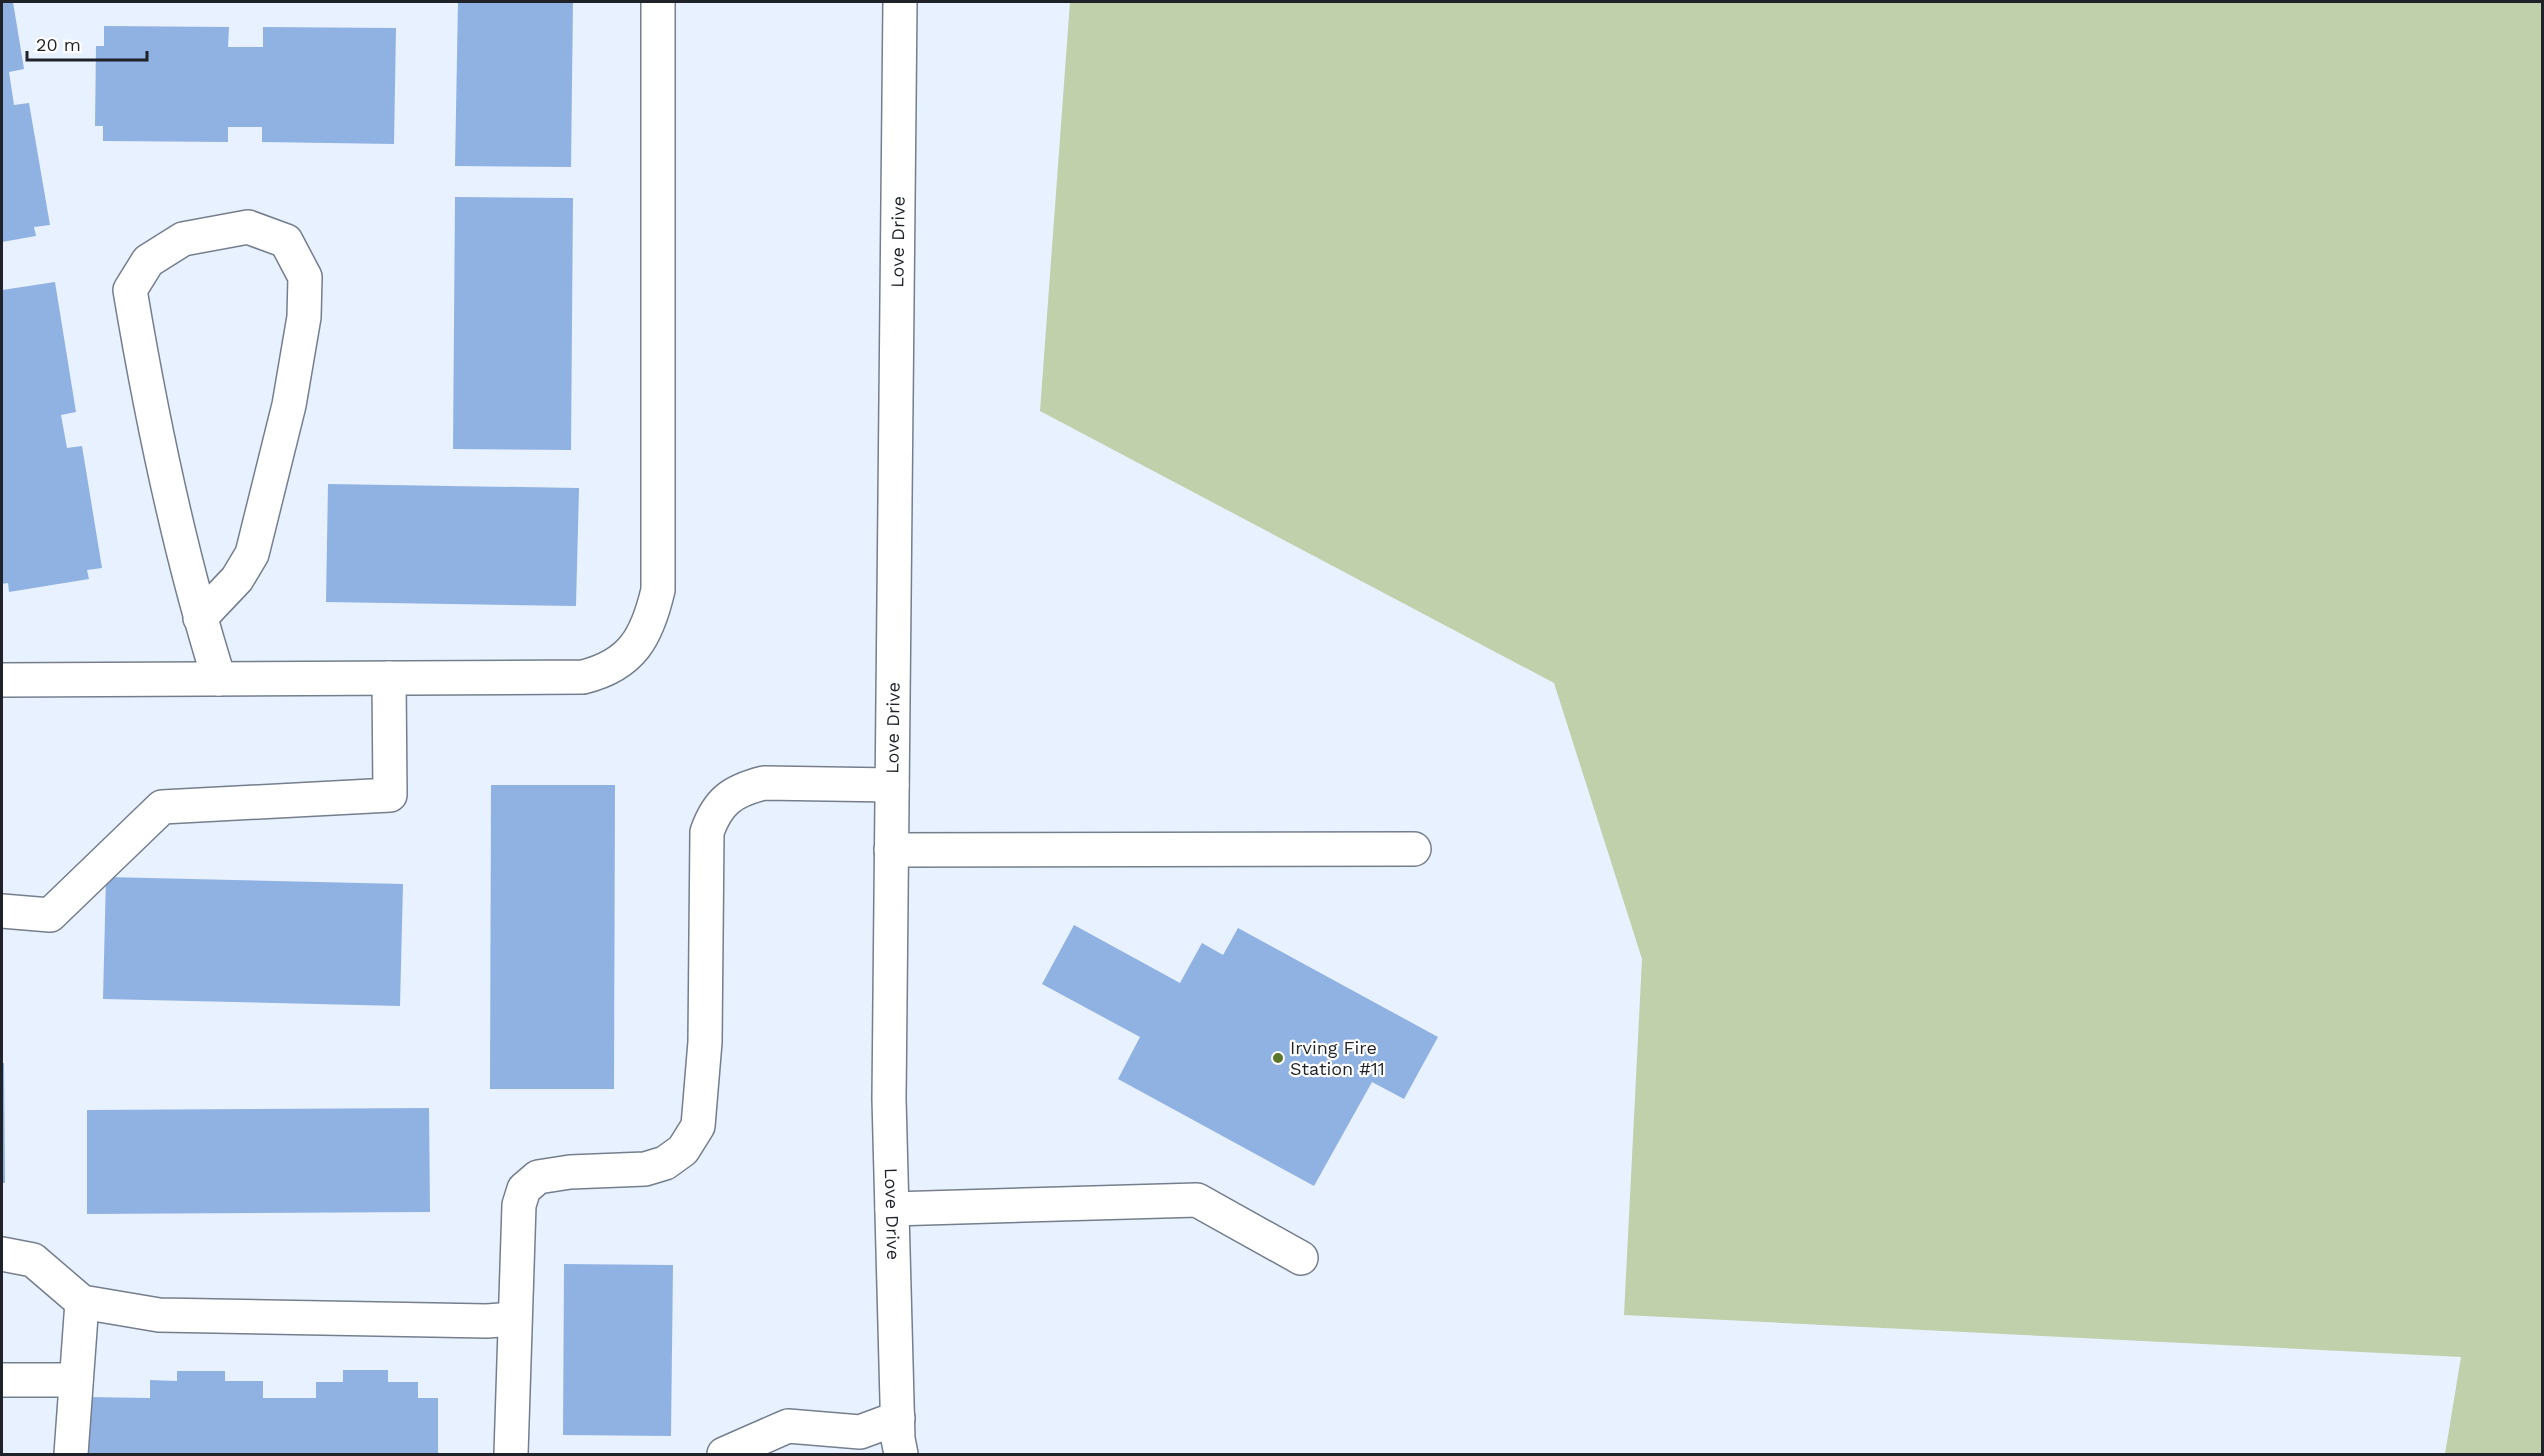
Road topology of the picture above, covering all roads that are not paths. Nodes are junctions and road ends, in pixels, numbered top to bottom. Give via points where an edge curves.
1 (658, 2) edge
2 (900, 2) edge
3 (200, 618) junction
4 (389, 678) junction
5 (219, 679) junction
6 (2, 680) edge
7 (892, 785) junction
8 (1414, 849) dead end
9 (891, 850) junction
10 (2, 911) edge
11 (892, 1209) junction
12 (2, 1254) edge
13 (1301, 1258) dead end
14 (82, 1302) junction
15 (514, 1319) junction
16 (2, 1380) edge
17 (76, 1380) junction
18 (898, 1418) junction
19 (855, 1443) edge
20 (71, 1455) edge
21 (511, 1455) edge
22 (724, 1455) edge
23 (901, 1455) edge

1 - 4 street via 658,590 645,633 627,656 608,671 583,676
2 - 7 street, Love Drive
3 - 3 street via 130,290 148,261 183,239 248,227 286,241 305,277 304,317 289,405 252,554 237,579
3 - 5 street
4 - 5 street
4 - 10 street via 390,795 162,807 50,915
5 - 6 street
7 - 9 street, Love Drive
7 - 15 street via 764,783 744,788 715,811 707,832 705,1042 698,1126 683,1150 665,1163 645,1169 538,1177 524,1189 519,1205
8 - 9 street
9 - 11 street, Love Drive
11 - 13 street via 1197,1200
11 - 18 street, Love Drive
12 - 14 street via 33,1260
14 - 15 street via 159,1315
14 - 17 street
15 - 21 street
16 - 17 street
17 - 20 street
18 - 19 street
18 - 23 street, Love Drive
19 - 22 street via 788,1426

